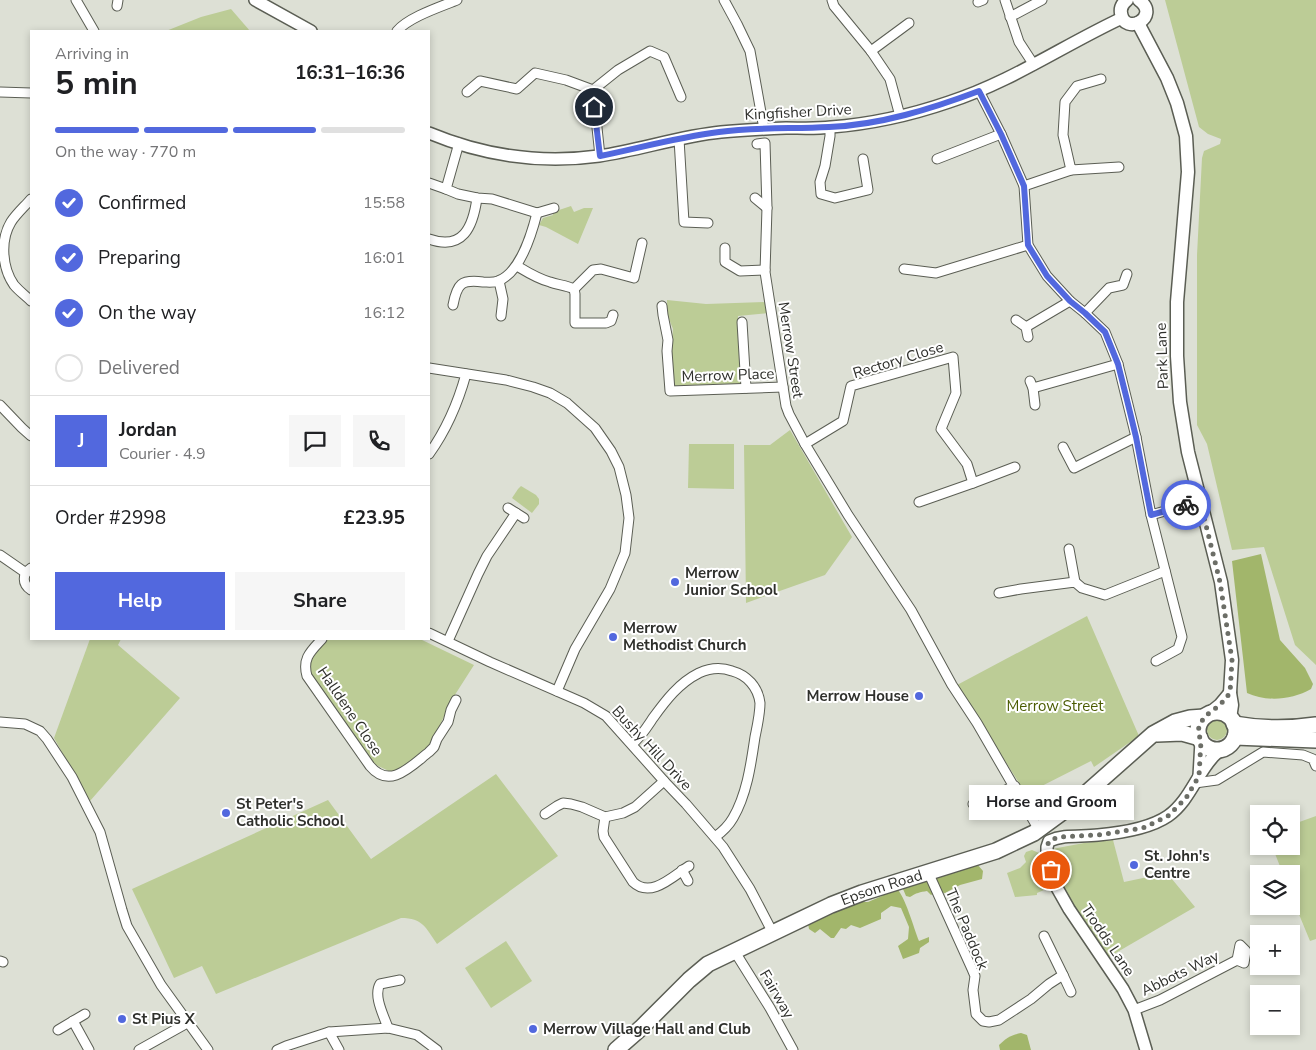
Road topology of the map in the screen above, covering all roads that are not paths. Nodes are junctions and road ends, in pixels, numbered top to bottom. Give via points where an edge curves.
1 (76, 0) edge
2 (457, 0) edge
3 (724, 0) edge
4 (832, 0) edge
5 (1005, 0) edge
6 (1042, 0) edge
7 (1127, 0) edge
8 (1139, 0) edge
9 (260, 1) edge
10 (1010, 17) junction
11 (1122, 18) junction
12 (909, 23) dead end
13 (1138, 23) junction
14 (93, 30) edge
15 (309, 30) edge
16 (398, 30) edge
17 (871, 52) junction
18 (1034, 65) junction
19 (1101, 79) dead end
20 (593, 90) junction
21 (979, 91) junction
22 (0, 92) edge
23 (467, 92) dead end
24 (30, 93) edge
25 (681, 98) dead end
26 (900, 116) junction
27 (830, 127) junction
28 (764, 129) junction
29 (430, 133) edge
30 (1001, 134) junction
31 (679, 139) junction
32 (458, 143) junction
33 (756, 144) dead end
34 (600, 156) junction
35 (863, 159) dead end
36 (937, 159) dead end
37 (1120, 167) dead end
38 (1071, 170) junction
39 (430, 183) edge
40 (1024, 186) junction
41 (446, 189) junction
42 (477, 198) junction
43 (755, 198) dead end
44 (30, 200) edge
45 (554, 208) dead end
46 (767, 208) junction
47 (537, 213) junction
48 (708, 222) dead end
49 (430, 239) edge
50 (642, 243) dead end
51 (1028, 245) junction
52 (725, 248) dead end
53 (516, 266) junction
54 (904, 269) dead end
55 (765, 270) junction
56 (1127, 274) dead end
57 (499, 281) junction
58 (574, 289) junction
59 (30, 300) edge
60 (1070, 301) junction
61 (453, 305) dead end
62 (662, 306) dead end
63 (1085, 313) junction
64 (613, 315) dead end
65 (501, 316) dead end
66 (1016, 320) dead end
67 (742, 322) dead end
68 (1026, 327) junction
69 (1028, 337) dead end
70 (1118, 364) junction
71 (430, 368) edge
72 (466, 374) junction
73 (783, 387) junction
74 (746, 388) junction
75 (0, 405) edge
76 (1035, 405) dead end
77 (30, 435) edge
78 (1136, 437) junction
79 (805, 444) junction
80 (1064, 447) dead end
81 (430, 452) edge
82 (1014, 467) dead end
83 (973, 483) junction
84 (1200, 501) junction
85 (918, 502) dead end
86 (1151, 515) junction
87 (524, 518) dead end
88 (1069, 549) dead end
89 (0, 556) edge
90 (28, 570) edge
91 (1165, 571) junction
92 (1075, 582) junction
93 (30, 589) edge
94 (998, 593) dead end
95 (430, 633) edge
96 (321, 640) edge
97 (448, 641) junction
98 (1156, 662) dead end
99 (557, 691) junction
100 (1230, 693) junction
101 (456, 700) dead end
102 (1207, 715) junction
103 (0, 722) edge
104 (1316, 725) edge
105 (1233, 726) junction
106 (1153, 734) junction
107 (1200, 739) junction
108 (1316, 740) edge
109 (632, 744) junction
110 (1224, 748) junction
111 (1316, 766) edge
112 (1197, 779) junction
113 (664, 781) junction
114 (1014, 786) junction
115 (973, 804) dead end
116 (545, 814) dead end
117 (606, 817) junction
118 (1039, 830) junction
119 (715, 837) junction
120 (928, 872) junction
121 (688, 881) dead end
122 (773, 933) junction
123 (1044, 936) dead end
124 (735, 952) junction
125 (1237, 960) dead end
126 (1063, 975) junction
127 (400, 980) dead end
128 (1071, 992) dead end
129 (1134, 1010) junction
130 (85, 1014) dead end
131 (73, 1021) junction
132 (189, 1022) junction
133 (388, 1028) junction
134 (58, 1030) dead end
135 (329, 1032) junction
136 (89, 1050) edge
137 (140, 1050) edge
138 (208, 1050) edge
139 (277, 1050) edge
140 (339, 1050) edge
141 (437, 1050) edge
142 (616, 1050) edge
143 (793, 1050) edge
144 (1146, 1050) edge

1 - 14 street
2 - 16 street via 420,16
3 - 28 street via 750,51
4 - 17 street
5 - 10 street
6 - 10 street
7 - 11 main road via 1120,10
8 - 13 main road via 1146,13
9 - 15 street
10 - 18 street via 1019,42
11 - 13 main road via 1131,24
11 - 18 street, Kingfisher Drive
12 - 17 street
13 - 84 main road, Park Lane via 1167,78 1186,136 1188,172 1177,302 1177,356 1180,402
17 - 26 street via 890,79
18 - 21 street, Kingfisher Drive
19 - 38 street via 1077,86 1065,102 1063,135
20 - 23 street via 535,73 517,89 480,81
20 - 25 street via 618,70 650,52 664,57
20 - 34 street
21 - 26 street, Kingfisher Drive
21 - 30 street
22 - 24 street
26 - 27 street, Kingfisher Drive
27 - 28 street, Kingfisher Drive
27 - 35 street via 820,182 821,194 835,198 868,190
28 - 31 street, Kingfisher Drive
29 - 32 street, Kingfisher Drive
30 - 36 street
30 - 40 street
31 - 34 street, Kingfisher Drive
31 - 48 street via 684,222
32 - 34 street, Kingfisher Drive via 516,157 560,159
32 - 41 street
33 - 46 street, Merrow Street via 765,143
37 - 38 street
38 - 40 street
39 - 41 street
40 - 51 street
41 - 42 street
42 - 47 street via 492,199
42 - 49 street via 466,232 451,242
43 - 46 street
44 - 59 street via 10,223 3,250 9,277
45 - 47 street
46 - 55 street, Merrow Street
47 - 53 street via 532,233
50 - 58 street via 634,278 601,269 593,270
51 - 54 street via 936,273
51 - 60 street via 1047,276
52 - 55 street via 721,262 740,271
53 - 57 street
53 - 58 street via 539,279
55 - 73 street, Merrow Street
56 - 63 street via 1123,285 1109,288
57 - 61 street via 464,282 456,291
57 - 65 street via 503,299
58 - 64 street via 575,323 606,323
60 - 63 street
60 - 68 street
62 - 74 street, Merrow Place via 668,340 670,392
63 - 70 street via 1105,332
66 - 68 street
67 - 74 street
68 - 69 street
70 - 76 street via 1031,385
70 - 78 street
71 - 72 street
72 - 81 street via 451,418
72 - 99 street via 533,387 567,403 595,428 607,444 623,481 629,518 625,553
73 - 74 street, Merrow Place
73 - 79 street, Merrow Street via 789,414
75 - 77 street
78 - 80 street via 1074,468
78 - 86 street
79 - 83 street, Rectory Close via 843,421 852,386 953,357 956,393 941,429 967,464
79 - 114 street, Merrow Street via 911,610 952,686
82 - 83 street
83 - 85 street
84 - 86 street
84 - 100 main road, Park Lane via 1220,582 1232,660
86 - 91 street
87 - 97 street via 512,510 466,598
88 - 92 street
89 - 90 street
90 - 93 street via 24,580
91 - 92 street via 1105,596
91 - 98 street via 1182,637 1178,649
92 - 94 street
95 - 97 street, Bushy Hill Drive
96 - 101 street, Halldene Close via 308,655 307,676 378,774 397,775 429,752 448,722
97 - 99 street, Bushy Hill Drive
99 - 109 street, Bushy Hill Drive via 606,716
100 - 102 main road
100 - 105 main road, Park Lane
102 - 105 main road via 1221,712
102 - 106 main road, Epsom Road via 1175,722
102 - 107 main road via 1199,727
103 - 132 street via 25,724 40,731 72,777 100,832 127,926 160,985
104 - 105 main road via 1294,728
105 - 108 main road
105 - 110 main road via 1228,745
106 - 107 main road via 1182,733
106 - 118 main road, Epsom Road via 1075,803
107 - 110 main road via 1211,749
107 - 112 street
109 - 113 street, Bushy Hill Drive
109 - 119 street via 688,679 720,668 750,680 760,703 748,776 736,813
110 - 112 street
111 - 112 street via 1313,759 1303,755 1263,752 1217,780
112 - 129 street, Trodds Lane via 1186,798 1168,816 1143,828 1058,837 1049,841 1047,847 1056,886
113 - 117 street via 635,807
113 - 119 street, Bushy Hill Drive
114 - 115 street
114 - 118 street, Merrow Street
116 - 117 street via 563,803
117 - 121 street via 604,837 637,886 650,889 686,868
118 - 120 main road, Epsom Road via 996,851
119 - 122 street, Bushy Hill Drive via 744,879
120 - 122 main road, Epsom Road via 831,905
120 - 126 street, The Paddock via 975,976 976,1014 983,1021 999,1020
122 - 124 main road, Epsom Road
123 - 126 street
124 - 142 main road, Epsom Road via 708,964
124 - 143 street, Fairway
125 - 129 street, Abbots Way
126 - 128 street
127 - 133 street via 380,984 377,990
129 - 144 street, Trodds Lane
130 - 131 street
131 - 134 street
131 - 136 street
132 - 137 street
132 - 138 street
133 - 135 street
133 - 141 street via 418,1035
135 - 139 street
135 - 140 street

